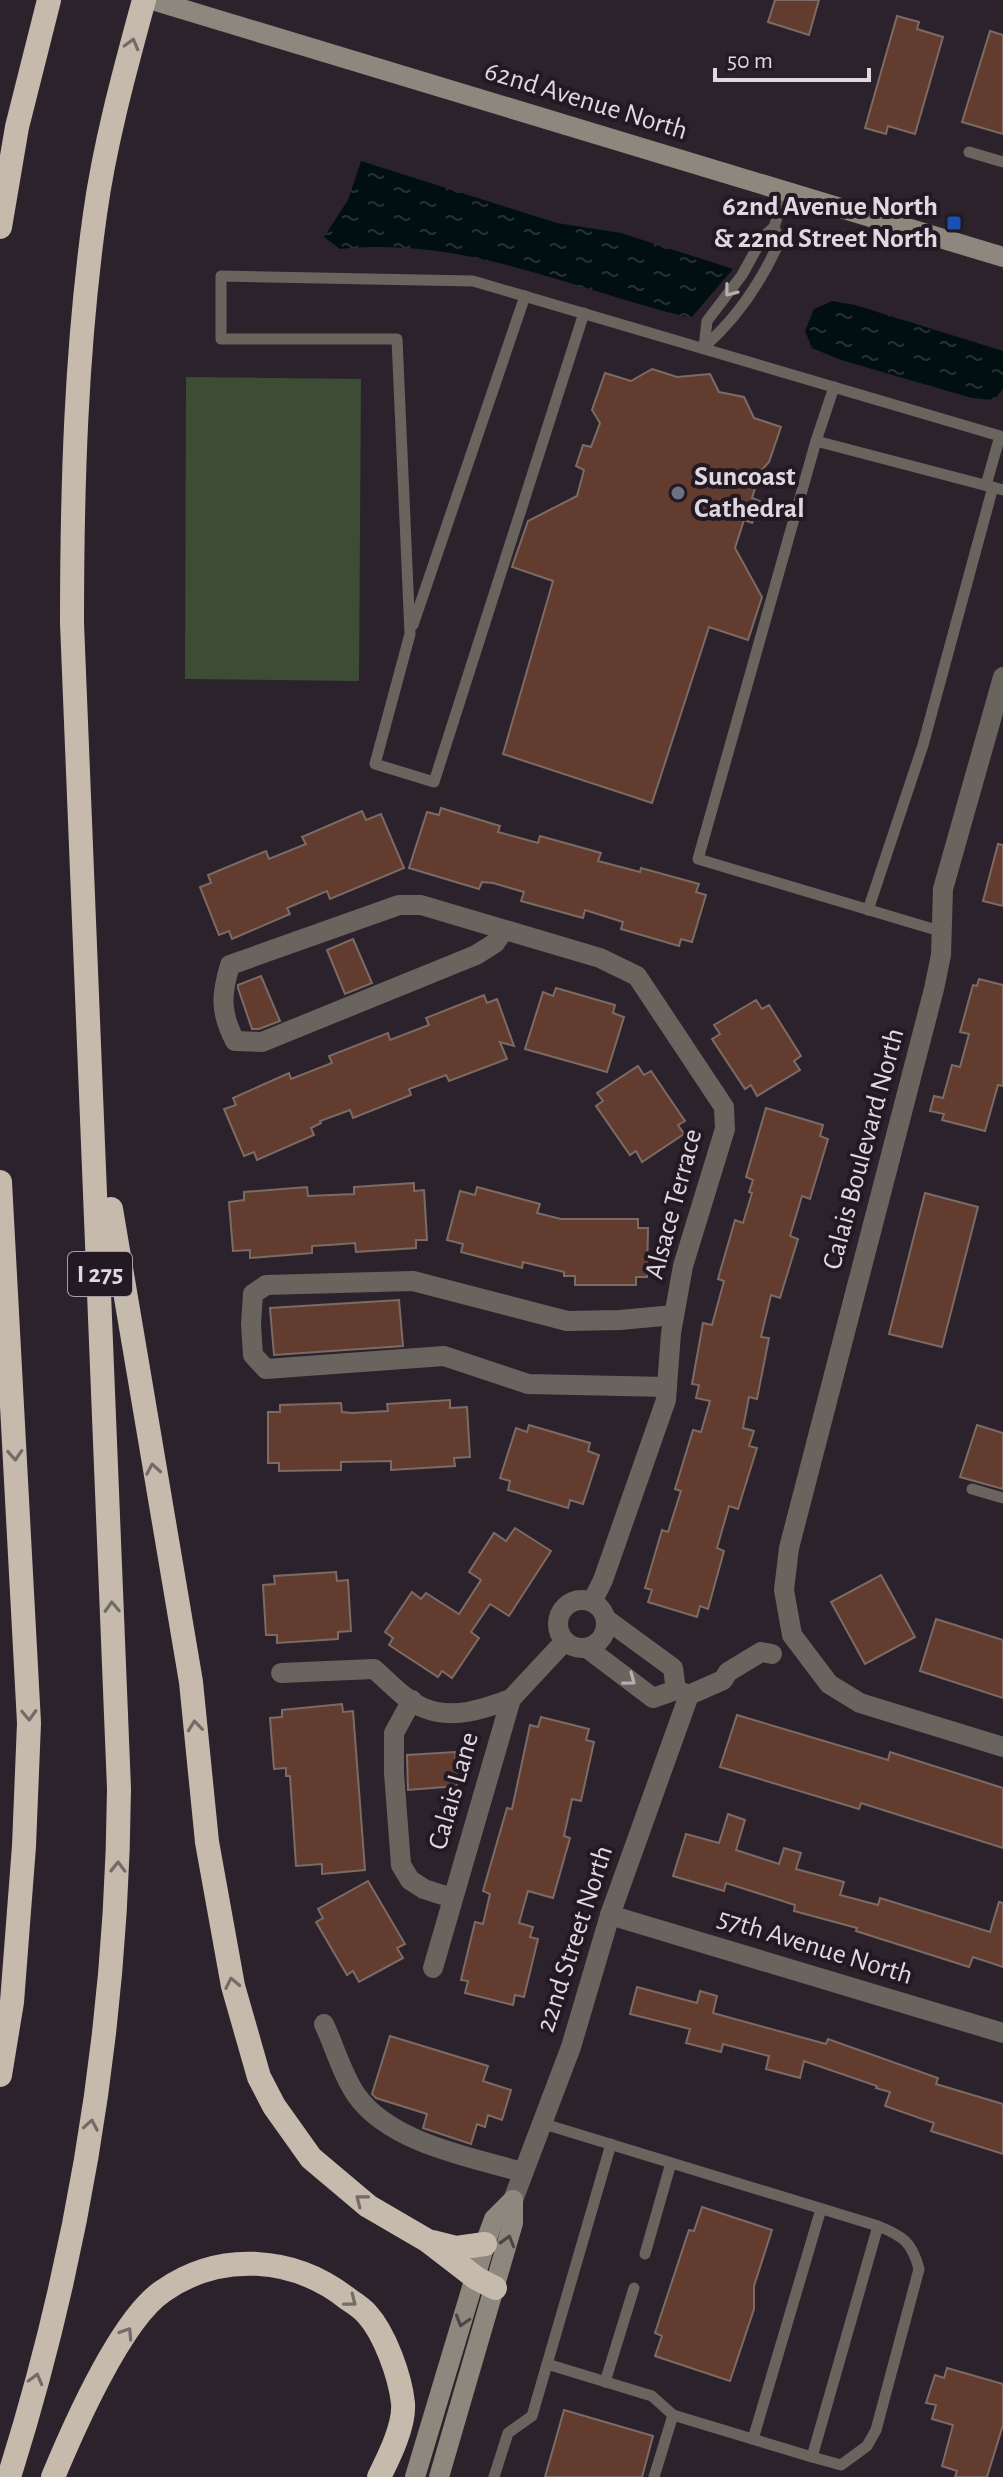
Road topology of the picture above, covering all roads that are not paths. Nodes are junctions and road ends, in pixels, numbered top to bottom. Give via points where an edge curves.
1 (49, 0) edge
2 (144, 0) edge
3 (152, 0) edge
4 (969, 152) dead end
5 (1003, 162) edge
6 (786, 191) junction
7 (0, 227) edge
8 (774, 227) junction
9 (1003, 257) edge
10 (525, 296) junction
11 (584, 313) junction
12 (704, 347) junction
13 (834, 387) junction
14 (816, 441) junction
15 (994, 488) edge
16 (410, 634) junction
17 (1003, 677) edge
18 (868, 910) junction
19 (504, 930) junction
20 (943, 932) junction
21 (92, 1068) junction
22 (0, 1182) edge
23 (674, 1315) junction
24 (667, 1387) junction
25 (972, 1489) dead end
26 (1003, 1498) edge
27 (592, 1602) junction
28 (606, 1619) junction
29 (792, 1635) junction
30 (565, 1641) junction
31 (587, 1648) junction
32 (281, 1673) dead end
33 (682, 1692) junction
34 (511, 1699) junction
35 (412, 1700) junction
36 (1003, 1747) edge
37 (452, 1898) junction
38 (610, 1915) junction
39 (433, 1968) dead end
40 (324, 2024) dead end
41 (1003, 2033) edge
42 (0, 2075) edge
43 (541, 2123) junction
44 (611, 2144) junction
45 (671, 2163) junction
46 (522, 2172) junction
47 (513, 2200) junction
48 (821, 2209) junction
49 (878, 2226) junction
50 (428, 2241) junction
51 (485, 2244) junction
52 (645, 2254) dead end
53 (485, 2283) junction
54 (634, 2288) dead end
55 (547, 2364) junction
56 (605, 2382) junction
57 (673, 2415) junction
58 (753, 2439) junction
59 (812, 2457) junction
60 (9, 2477) edge
61 (53, 2477) edge
62 (379, 2477) edge
63 (415, 2477) edge
64 (439, 2477) edge
65 (494, 2477) edge
66 (654, 2477) edge

1 - 7 highway via 17,127
21 -> 2 highway, I 275 via 72,623 72,485 79,344 95,211
3 - 6 street, 62nd Avenue North
4 - 5 lane
6 - 8 lane
6 - 9 street, 62nd Avenue North
8 -> 12 lane via 707,321
8 - 12 lane via 780,240 765,274
10 - 11 lane
10 - 16 lane
10 - 16 lane via 473,281 221,276 221,339 397,339
11 - 12 lane
11 - 16 lane via 434,782 375,764
12 - 13 lane
13 - 14 lane
13 - 15 lane via 1000,436
14 - 15 lane
14 - 18 lane via 698,859
15 - 18 lane via 923,745
17 - 20 street, Calais Boulevard North via 943,889
18 - 20 lane
19 - 19 street, Alsace Terrace via 421,905 399,905 230,965 222,991 226,1023 235,1041 262,1042 476,955
19 - 23 street, Alsace Terrace via 600,958 637,976 724,1107 725,1129 683,1266
20 - 29 street, Calais Boulevard North via 914,1073 789,1548 784,1590
50 -> 21 highway via 368,2206 311,2158 274,2106 244,2032 207,1842 191,1682 114,1236
60 -> 21 highway, I 275 via 43,2355 89,2134 112,1971 118,1880
22 -> 42 highway via 29,1723 12,2002
23 - 24 street, Alsace Terrace
23 - 24 street via 567,1321 413,1281 266,1285 253,1294 253,1355 266,1369 444,1356 528,1384
24 - 27 street, Alsace Terrace via 658,1425
25 - 26 lane
27 - 28 street
27 - 30 street via 576,1601 562,1610 559,1626
28 - 31 street via 605,1634
28 - 33 street via 673,1668
29 - 33 street via 772,1654 761,1652 723,1680
29 - 36 street, Calais Boulevard North via 829,1684 860,1703
30 - 31 street
30 - 34 street, Calais Lane
31 -> 33 street via 653,1698
32 - 35 street, Calais Lane via 374,1669
33 - 38 street, 22nd Street North
34 - 35 street, Calais Lane via 451,1713
34 - 37 street, Calais Lane
35 - 37 street, Calais Lane via 394,1733 401,1865 410,1880
37 - 39 street, Calais Lane
38 - 41 street, 57th Avenue North
38 - 43 street, 22nd Street North via 571,2047
40 - 46 street via 356,2095 375,2115 416,2140
43 - 44 lane
43 - 46 street, 22nd Street North
44 - 45 lane
44 - 55 lane
45 - 48 lane
45 - 52 lane
46 - 47 street, 22nd Street North
47 - 51 street, 22nd Street North via 494,2219
53 -> 47 street, 22nd Street North via 513,2223
48 - 49 lane
48 - 58 lane
49 - 59 lane
49 - 59 lane via 904,2238 919,2269 876,2430 867,2446 841,2465
50 - 51 highway via 456,2248
50 - 53 highway
51 - 53 street, 22nd Street North
53 -> 63 street, 22nd Street North
53 - 64 street, 22nd Street North
54 - 56 lane
55 - 56 lane
55 - 65 lane via 532,2416 508,2433
56 - 57 lane via 652,2396
57 - 58 lane
57 - 66 lane
58 - 59 lane
61 -> 62 highway via 101,2372 138,2315 160,2292 191,2274 234,2262 286,2266 327,2282 367,2314 391,2356 403,2405 394,2447

